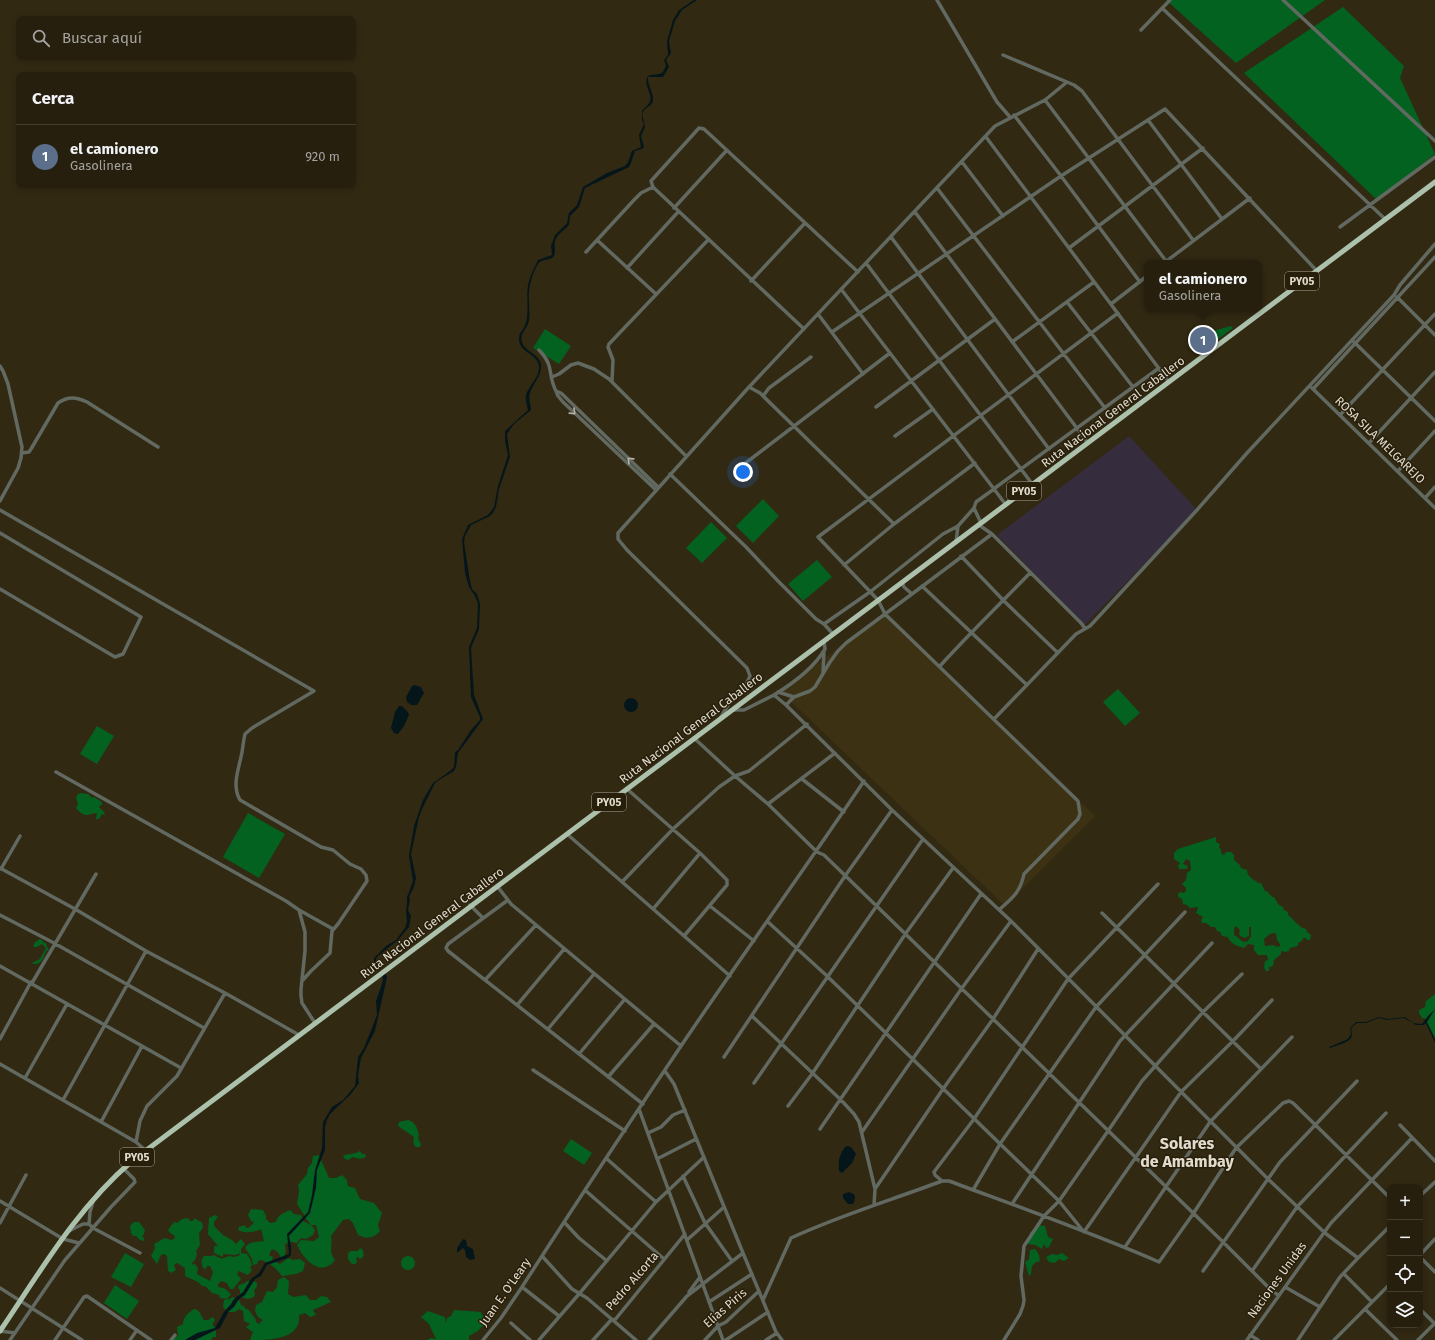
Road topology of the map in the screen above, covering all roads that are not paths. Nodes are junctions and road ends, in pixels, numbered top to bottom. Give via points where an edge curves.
1 (937, 0) edge
2 (1170, 0) edge
3 (1283, 0) edge
4 (1162, 8) junction
5 (1141, 30) dead end
6 (1003, 55) dead end
7 (1067, 82) junction
8 (1045, 100) junction
9 (1012, 116) junction
10 (1148, 120) junction
11 (986, 137) junction
12 (1118, 139) junction
13 (1435, 141) edge
14 (1203, 148) junction
15 (727, 150) junction
16 (1435, 157) edge
17 (1088, 158) junction
18 (962, 162) junction
19 (1180, 165) junction
20 (1061, 176) junction
21 (1435, 182) edge
22 (1153, 186) junction
23 (653, 187) junction
24 (937, 188) junction
25 (1031, 197) junction
26 (1250, 198) junction
27 (1371, 206) junction
28 (1124, 207) junction
29 (674, 208) junction
30 (678, 212) junction
31 (915, 212) junction
32 (1003, 216) junction
33 (1385, 219) junction
34 (1222, 220) junction
35 (805, 223) junction
36 (1099, 226) junction
37 (1340, 228) dead end
38 (891, 236) junction
39 (974, 236) junction
40 (597, 240) junction
41 (708, 240) junction
42 (1193, 240) junction
43 (1435, 244) edge
44 (1069, 248) junction
45 (586, 252) dead end
46 (946, 254) junction
47 (1435, 257) edge
48 (1164, 260) edge
49 (1168, 260) edge
50 (866, 263) junction
51 (627, 268) junction
52 (1316, 270) junction
53 (858, 272) junction
54 (918, 273) junction
55 (1144, 279) edge
56 (751, 280) junction
57 (1094, 282) junction
58 (1140, 282) junction
59 (841, 289) junction
60 (888, 293) junction
61 (656, 294) junction
62 (1396, 297) junction
63 (1067, 302) junction
64 (1111, 304) junction
65 (1262, 311) edge
66 (1261, 312) edge
67 (859, 313) junction
68 (1118, 313) junction
69 (818, 314) junction
70 (1435, 314) edge
71 (995, 319) junction
72 (1039, 322) junction
73 (1425, 324) junction
74 (804, 329) junction
75 (832, 332) junction
76 (1091, 333) junction
77 (1435, 335) edge
78 (967, 339) junction
79 (1012, 342) junction
80 (1354, 342) junction
81 (538, 350) dead end
82 (890, 353) junction
83 (1064, 354) junction
84 (811, 357) dead end
85 (939, 360) junction
86 (0, 366) edge
87 (1159, 368) junction
88 (1382, 369) junction
89 (1435, 372) edge
90 (863, 374) junction
91 (1036, 374) junction
92 (552, 377) junction
93 (911, 380) junction
94 (612, 381) junction
95 (1169, 382) junction
96 (749, 387) junction
97 (1133, 387) junction
98 (1312, 387) junction
99 (763, 396) junction
100 (1009, 396) junction
101 (1412, 398) junction
102 (876, 407) dead end
103 (1104, 408) junction
104 (933, 409) junction
105 (1340, 414) junction
106 (981, 416) junction
107 (1435, 421) edge
108 (794, 427) junction
109 (1077, 428) junction
110 (1435, 431) edge
111 (895, 436) dead end
112 (954, 436) junction
113 (1088, 444) junction
114 (1369, 444) junction
115 (158, 447) dead end
116 (1049, 449) junction
117 (22, 453) junction
118 (686, 456) junction
119 (975, 463) junction
120 (744, 465) dead end
121 (1021, 470) junction
122 (1398, 471) junction
123 (670, 474) junction
124 (1032, 485) junction
125 (1435, 488) edge
126 (657, 489) junction
127 (994, 489) junction
128 (1425, 498) junction
129 (869, 499) junction
130 (0, 501) edge
131 (1006, 505) junction
132 (974, 508) junction
133 (1435, 508) edge
134 (0, 510) edge
135 (894, 524) junction
136 (980, 524) junction
137 (958, 526) junction
138 (0, 533) edge
139 (992, 534) junction
140 (956, 542) junction
141 (961, 556) junction
142 (844, 565) junction
143 (1030, 573) junction
144 (902, 582) junction
145 (922, 586) junction
146 (0, 589) edge
147 (870, 592) junction
148 (912, 594) junction
149 (878, 600) junction
150 (1004, 601) junction
151 (885, 614) junction
152 (824, 624) junction
153 (1085, 629) junction
154 (971, 632) junction
155 (834, 634) junction
156 (824, 641) junction
157 (824, 650) junction
158 (1058, 653) junction
159 (940, 666) junction
160 (823, 674) junction
161 (1027, 685) junction
162 (778, 692) junction
163 (774, 695) junction
164 (794, 697) junction
165 (786, 705) junction
166 (732, 710) junction
167 (720, 718) junction
168 (994, 719) junction
169 (807, 724) junction
170 (694, 738) junction
171 (836, 753) junction
172 (56, 772) dead end
173 (735, 776) junction
174 (802, 779) junction
175 (864, 781) junction
176 (627, 789) junction
177 (768, 804) junction
178 (892, 810) junction
179 (844, 812) junction
180 (673, 829) junction
181 (567, 834) junction
182 (20, 836) dead end
183 (922, 839) junction
184 (817, 852) junction
185 (700, 853) junction
186 (953, 868) junction
187 (0, 869) edge
188 (96, 874) dead end
189 (845, 876) junction
190 (622, 882) junction
191 (1158, 884) dead end
192 (497, 886) junction
193 (981, 894) junction
194 (508, 900) junction
195 (876, 905) junction
196 (470, 906) junction
197 (710, 906) junction
198 (75, 909) junction
199 (653, 909) junction
200 (298, 910) junction
201 (999, 910) junction
202 (1185, 912) dead end
203 (1102, 913) dead end
204 (0, 915) edge
205 (483, 918) junction
206 (768, 922) junction
207 (1011, 922) junction
208 (536, 925) junction
209 (1117, 927) junction
210 (333, 929) junction
211 (906, 933) junction
212 (684, 936) junction
213 (754, 941) junction
214 (54, 943) junction
215 (1212, 943) dead end
216 (564, 948) junction
217 (797, 949) junction
218 (1038, 949) junction
219 (146, 951) junction
220 (1145, 954) junction
221 (935, 962) junction
222 (0, 966) edge
223 (594, 974) junction
224 (1242, 974) dead end
225 (730, 976) junction
226 (827, 976) junction
227 (1068, 979) junction
228 (485, 980) junction
229 (302, 981) junction
230 (31, 982) junction
231 (1174, 983) junction
232 (127, 985) junction
233 (962, 988) junction
234 (225, 993) junction
235 (625, 999) junction
236 (1272, 1000) dead end
237 (67, 1004) junction
238 (517, 1005) junction
239 (857, 1005) junction
240 (1096, 1007) junction
241 (1203, 1012) junction
242 (752, 1016) junction
243 (993, 1019) junction
244 (315, 1023) junction
245 (654, 1024) junction
246 (105, 1025) junction
247 (204, 1028) junction
248 (548, 1029) junction
249 (886, 1034) junction
250 (299, 1035) junction
251 (1125, 1036) junction
252 (1292, 1037) dead end
253 (0, 1039) edge
254 (1233, 1041) junction
255 (781, 1044) junction
256 (142, 1046) junction
257 (681, 1046) junction
258 (1022, 1047) junction
259 (579, 1054) junction
260 (724, 1057) dead end
261 (912, 1060) junction
262 (0, 1064) edge
263 (1154, 1066) junction
264 (181, 1068) junction
265 (1261, 1069) junction
266 (533, 1070) dead end
267 (665, 1071) junction
268 (1049, 1073) junction
269 (812, 1074) junction
270 (608, 1077) junction
271 (25, 1078) junction
272 (1358, 1081) dead end
273 (754, 1083) dead end
274 (943, 1089) junction
275 (1181, 1092) junction
276 (63, 1100) junction
277 (841, 1100) junction
278 (1080, 1103) junction
279 (643, 1104) junction
280 (788, 1106) dead end
281 (639, 1109) junction
282 (685, 1110) junction
283 (1386, 1113) dead end
284 (974, 1119) junction
285 (101, 1122) junction
286 (1210, 1122) junction
287 (1315, 1125) junction
288 (1400, 1125) dead end
289 (820, 1129) dead end
290 (625, 1131) junction
291 (1108, 1131) junction
292 (862, 1132) junction
293 (648, 1134) junction
294 (1412, 1138) junction
295 (696, 1139) junction
296 (136, 1142) junction
297 (1000, 1144) junction
298 (1236, 1148) junction
299 (146, 1151) junction
300 (1346, 1155) junction
301 (704, 1157) junction
302 (1135, 1157) junction
303 (607, 1159) junction
304 (657, 1159) junction
305 (1435, 1161) edge
306 (123, 1168) junction
307 (1031, 1174) junction
308 (26, 1175) dead end
309 (683, 1176) junction
310 (1267, 1178) junction
311 (1372, 1179) junction
312 (942, 1181) junction
313 (1435, 1182) edge
314 (1166, 1187) junction
315 (876, 1189) junction
316 (668, 1190) junction
317 (973, 1190) junction
318 (586, 1191) junction
319 (1423, 1193) edge
320 (1387, 1195) edge
321 (93, 1199) junction
322 (0, 1201) edge
323 (1059, 1201) junction
324 (656, 1202) junction
325 (1012, 1204) junction
326 (874, 1205) junction
327 (10, 1206) junction
328 (724, 1207) junction
329 (1297, 1208) junction
330 (1193, 1214) junction
331 (1044, 1216) junction
332 (564, 1222) junction
333 (0, 1224) edge
334 (89, 1224) junction
335 (704, 1224) junction
336 (92, 1228) junction
337 (1387, 1230) edge
338 (68, 1232) junction
339 (632, 1232) junction
340 (1084, 1232) junction
341 (1325, 1233) junction
342 (685, 1234) junction
343 (63, 1238) junction
344 (1435, 1239) edge
345 (687, 1240) junction
346 (1223, 1242) junction
347 (79, 1243) junction
348 (1125, 1247) junction
349 (140, 1253) dead end
350 (743, 1253) junction
351 (1423, 1253) edge
352 (542, 1256) junction
353 (1358, 1258) junction
354 (664, 1259) junction
355 (1423, 1259) edge
356 (607, 1261) junction
357 (732, 1261) junction
358 (1203, 1271) dead end
359 (1252, 1271) junction
360 (1435, 1272) edge
361 (752, 1274) junction
362 (1344, 1274) junction
363 (700, 1277) junction
364 (702, 1283) junction
365 (522, 1287) junction
366 (1285, 1287) junction
367 (1387, 1287) edge
368 (0, 1288) edge
369 (759, 1291) junction
370 (579, 1294) junction
371 (1278, 1295) junction
372 (687, 1296) junction
373 (763, 1300) junction
374 (20, 1302) junction
375 (709, 1302) junction
376 (1372, 1302) junction
377 (1320, 1307) junction
378 (31, 1309) junction
379 (1365, 1309) junction
380 (768, 1312) junction
381 (1423, 1312) edge
382 (559, 1316) junction
383 (612, 1319) junction
384 (511, 1323) dead end
385 (1435, 1323) edge
386 (718, 1326) junction
387 (63, 1328) junction
388 (137, 1330) junction
389 (0, 1331) edge
390 (15, 1333) junction
391 (777, 1333) junction
392 (175, 1335) dead end
393 (1250, 1335) junction
394 (1338, 1336) junction
395 (527, 1339) edge
396 (10, 1340) edge
397 (55, 1340) edge
398 (82, 1340) edge
399 (130, 1340) edge
400 (151, 1340) edge
401 (171, 1340) edge
402 (484, 1340) edge
403 (539, 1340) edge
404 (593, 1340) edge
405 (636, 1340) edge
406 (649, 1340) edge
407 (705, 1340) edge
408 (723, 1340) edge
409 (726, 1340) edge
410 (766, 1340) edge
411 (782, 1340) edge
412 (1004, 1340) edge
413 (1247, 1340) edge
414 (1258, 1340) edge
415 (1298, 1340) edge
416 (1334, 1340) edge
417 (1342, 1340) edge
418 (1397, 1340) edge
419 (1418, 1340) edge

1 - 9 street via 997,102
2 - 4 street
3 - 13 street
4 - 5 street
4 - 27 street
6 - 7 street
7 - 8 street
7 - 12 street via 1082,91
8 - 9 street
8 - 17 street
9 - 11 street via 995,126
9 - 20 street
10 - 12 street
10 - 14 street via 1165,110
10 - 19 street
11 - 18 street
11 - 25 street
12 - 17 street
12 - 22 street
14 - 19 street
14 - 26 street
15 - 23 street via 704,129 699,128 651,181
15 - 29 street
15 - 35 street
16 - 27 street
17 - 20 street
17 - 28 street
18 - 24 street
18 - 32 street
19 - 22 street
19 - 34 street
20 - 25 street
20 - 36 street
21 - 33 highway, Ruta Nacional General Caballero / PY05
22 - 28 street
22 - 42 street
23 - 29 street
23 - 40 street via 641,193
24 - 31 street
24 - 39 street
25 - 32 street
25 - 44 street
26 - 34 street
26 - 52 street
27 - 33 street
27 - 37 street
28 - 36 street
28 - 48 street
29 - 30 street
30 - 41 street
30 - 51 street
31 - 38 street
31 - 46 street
32 - 39 street
33 - 52 highway, Ruta Nacional General Caballero / PY05
34 - 42 street
35 - 53 street
35 - 56 street
36 - 44 street
36 - 58 street
38 - 50 street
38 - 54 street
39 - 46 street
39 - 72 street
40 - 45 street
40 - 51 street
41 - 56 street
41 - 61 street
42 - 49 street
43 - 62 street via 1400,285
44 - 57 street
46 - 54 street
46 - 71 street
47 - 62 street
50 - 53 street
50 - 60 street
51 - 61 street
52 - 65 highway, Ruta Nacional General Caballero / PY05
53 - 59 street
54 - 60 street
54 - 78 street
55 - 58 street
56 - 74 street
57 - 63 street
57 - 64 street
58 - 64 street
59 - 67 street
59 - 69 street
60 - 67 street
60 - 85 street
61 - 94 street via 609,344 613,360
62 - 73 street
62 - 80 street
63 - 72 street
63 - 76 street
64 - 68 street
66 - 95 highway, Ruta Nacional General Caballero / PY05
67 - 75 street
67 - 82 street
68 - 76 street
68 - 87 street
69 - 74 street
69 - 75 street
70 - 73 street
71 - 78 street
71 - 79 street
72 - 79 street
72 - 83 street
73 - 77 street
73 - 88 street
74 - 96 street
75 - 90 street
76 - 83 street
76 - 97 street
78 - 85 street
78 - 100 street
79 - 91 street
80 - 88 street
80 - 98 street
81 - 92 street via 546,357
82 - 90 street
82 - 93 street
83 - 91 street
83 - 103 street
84 - 99 street via 769,388
85 - 93 street
85 - 106 street
86 - 117 street via 8,384
87 - 95 street
87 - 97 street
88 - 101 street
88 - 105 street
89 - 101 street
90 - 108 street
91 - 100 street
91 - 109 street
92 - 94 street via 578,363 594,369
92 - 126 street via 556,391 561,393
93 - 102 street
93 - 104 street
94 - 118 street
95 - 113 highway, Ruta Nacional General Caballero / PY05
96 - 99 street
96 - 118 street
97 - 103 street
98 - 105 street, ROSA SILA MELGAREJO
98 - 153 street via 1247,453
99 - 108 street
100 - 106 street
100 - 116 street
101 - 107 street
101 - 114 street
103 - 109 street
104 - 111 street
104 - 112 street
105 - 114 street, ROSA SILA MELGAREJO
106 - 112 street
106 - 121 street
108 - 120 street
108 - 129 street
109 - 113 street
109 - 116 street
110 - 122 street
112 - 119 street
112 - 129 street
113 - 124 highway, Ruta Nacional General Caballero / PY05
114 - 122 street, ROSA SILA MELGAREJO
115 - 117 street via 87,402 74,397 65,398 58,403 29,452
116 - 121 street
117 - 130 street via 18,468
118 - 123 street
119 - 127 street
119 - 135 street
121 - 124 street
121 - 127 street
122 - 128 street, ROSA SILA MELGAREJO
123 - 126 street
123 - 152 street via 816,619
124 - 131 highway, Ruta Nacional General Caballero / PY05
125 - 128 street
126 - 167 street via 618,533 618,539 747,668 750,676 745,687 731,700
127 - 131 street
127 - 132 street via 976,502
128 - 133 street, ROSA SILA MELGAREJO
129 - 135 street
129 - 142 street via 818,537
131 - 136 highway, Ruta Nacional General Caballero / PY05
132 - 136 street
132 - 137 street
134 - 210 street via 314,691 245,734 236,792 240,800 321,847 333,850 350,864 361,868 366,875 367,881
135 - 142 street
136 - 139 street
136 - 140 highway, Ruta Nacional General Caballero / PY05
137 - 140 street
137 - 147 street via 943,534
138 - 146 street via 141,617 123,654 115,657
139 - 141 street
139 - 143 street
140 - 144 highway, Ruta Nacional General Caballero / PY05
141 - 145 street
141 - 150 street
142 - 147 street
143 - 150 street
143 - 153 street
144 - 148 street
144 - 149 highway, Ruta Nacional General Caballero / PY05
145 - 148 street
145 - 154 street
147 - 149 street
147 - 152 street
148 - 151 street
149 - 151 street
149 - 155 highway, Ruta Nacional General Caballero / PY05
150 - 154 street
150 - 158 street
151 - 159 street
151 - 160 street via 846,643
152 - 155 street
153 - 158 street via 1076,634
154 - 159 street
154 - 161 street
155 - 156 highway, Ruta Nacional General Caballero / PY05
156 - 157 street
156 - 166 highway, Ruta Nacional General Caballero / PY05
157 - 160 street
157 - 162 street via 799,677
158 - 161 street
159 - 168 street
160 - 164 street via 815,687
161 - 168 street
162 - 163 street
162 - 164 street
163 - 165 street
163 - 166 street via 744,710
164 - 165 street
165 - 169 street
166 - 167 highway, Ruta Nacional General Caballero / PY05
167 - 170 highway, Ruta Nacional General Caballero / PY05
168 - 201 street via 1078,802 1080,814 1024,874 1018,892
169 - 171 street
169 - 173 street via 749,771
170 - 173 street
170 - 176 highway, Ruta Nacional General Caballero / PY05
171 - 174 street
171 - 175 street
172 - 200 street
173 - 177 street
173 - 180 street via 719,787
174 - 177 street
174 - 179 street
175 - 178 street
175 - 179 street, Juan E. O'Leary
176 - 180 street
176 - 181 highway, Ruta Nacional General Caballero / PY05
177 - 184 street
178 - 183 street
178 - 189 street
179 - 184 street, Juan E. O'Leary
180 - 185 street
180 - 190 street
181 - 190 street
181 - 192 highway, Ruta Nacional General Caballero / PY05
182 - 187 street
183 - 186 street
183 - 195 street
184 - 189 street via 824,855
184 - 206 street, Juan E. O'Leary
185 - 197 street via 727,880 727,885
185 - 199 street
186 - 193 street
186 - 211 street
187 - 198 street
188 - 198 street
189 - 195 street
189 - 217 street
190 - 199 street
191 - 209 street
192 - 194 street
192 - 196 highway, Ruta Nacional General Caballero / PY05
193 - 201 street
193 - 221 street
194 - 205 street
194 - 208 street
195 - 211 street
195 - 226 street
196 - 205 street
196 - 244 highway, Ruta Nacional General Caballero / PY05
197 - 212 street
197 - 213 street
198 - 214 street
198 - 219 street
199 - 212 street
200 - 210 street
200 - 229 street via 305,932
201 - 207 street
202 - 220 street
203 - 209 street
204 - 214 street
205 - 228 street via 446,948
206 - 213 street, Juan E. O'Leary
206 - 217 street
207 - 218 street
207 - 233 street
208 - 216 street
208 - 228 street
209 - 220 street
209 - 227 street
210 - 229 street via 330,953
211 - 221 street
211 - 239 street
212 - 225 street
213 - 225 street, Juan E. O'Leary
214 - 230 street
214 - 232 street
215 - 231 street
216 - 223 street
216 - 238 street
217 - 226 street
217 - 242 street
218 - 227 street
218 - 243 street
219 - 232 street
219 - 234 street
220 - 231 street
220 - 240 street
221 - 233 street
221 - 249 street
222 - 230 street
223 - 235 street
223 - 248 street
224 - 241 street
225 - 257 street, Juan E. O'Leary
226 - 239 street
226 - 255 street
227 - 240 street
227 - 258 street
228 - 238 street
229 - 244 street via 302,1003
230 - 237 street
230 - 253 street
231 - 241 street
231 - 251 street
232 - 246 street
232 - 247 street
233 - 243 street
233 - 261 street
234 - 247 street
234 - 250 street
235 - 245 street
235 - 259 street
236 - 254 street
237 - 246 street
237 - 271 street
238 - 248 street
239 - 249 street
239 - 269 street
240 - 251 street
240 - 268 street
241 - 254 street
241 - 263 street
242 - 255 street
242 - 260 street
243 - 258 street
243 - 274 street
244 - 250 highway, Ruta Nacional General Caballero / PY05
245 - 257 street
245 - 270 street
246 - 256 street
246 - 276 street
247 - 264 street
248 - 259 street
249 - 261 street
249 - 277 street
250 - 299 highway, Ruta Nacional General Caballero / PY05
251 - 263 street
251 - 278 street
252 - 265 street
254 - 265 street
254 - 275 street
255 - 269 street
255 - 273 street
256 - 264 street
256 - 285 street
257 - 267 street, Juan E. O'Leary
258 - 268 street
258 - 284 street
259 - 270 street
261 - 274 street
261 - 292 street
262 - 271 street
263 - 275 street
263 - 291 street
264 - 296 street via 177,1076 147,1106 140,1121
265 - 286 street
266 - 290 street
267 - 279 street, Juan E. O'Leary
267 - 282 street via 674,1084
268 - 278 street
268 - 297 street
269 - 277 street
269 - 280 street
270 - 279 street
271 - 276 street
272 - 287 street
274 - 284 street
274 - 315 street
275 - 286 street
275 - 302 street
276 - 285 street
277 - 289 street
277 - 292 street via 854,1114
278 - 291 street
278 - 307 street
279 - 281 street, Juan E. O'Leary
281 - 290 street, Juan E. O'Leary
281 - 293 street
282 - 293 street
282 - 295 street
283 - 300 street
284 - 297 street
284 - 312 street via 934,1172
285 - 296 street
286 - 298 street
286 - 314 street
287 - 298 street via 1289,1101 1283,1103
287 - 300 street
287 - 310 street
288 - 294 street
290 - 303 street, Juan E. O'Leary
291 - 302 street
291 - 323 street
292 - 315 street
293 - 304 street
294 - 305 street
294 - 311 street, Naciones Unidas
295 - 301 street
295 - 304 street
296 - 299 street
297 - 307 street
297 - 317 street
298 - 310 street
298 - 330 street
299 - 306 highway, Ruta Nacional General Caballero / PY05
300 - 311 street
300 - 329 street
301 - 309 street
301 - 328 street
302 - 314 street
302 - 340 street
303 - 318 street, Juan E. O'Leary
303 - 324 street
304 - 316 street
306 - 321 highway, Ruta Nacional General Caballero / PY05
306 - 336 street via 135,1182
307 - 323 street
307 - 325 street
308 - 327 street
309 - 316 street
309 - 335 street
310 - 329 street
310 - 346 street
311 - 320 street
311 - 341 street, Naciones Unidas via 1331,1223
312 - 317 street
312 - 326 street
313 - 319 street
314 - 330 street
314 - 348 street
315 - 326 street
316 - 324 street
316 - 342 street
317 - 325 street
318 - 332 street, Juan E. O'Leary
318 - 339 street
321 - 334 street
321 - 338 highway, Ruta Nacional General Caballero / PY05
322 - 327 street
323 - 331 street
323 - 340 street
324 - 339 street
325 - 331 street
326 - 373 street via 791,1238
327 - 333 street
327 - 343 street
328 - 335 street
328 - 350 street
329 - 341 street
329 - 359 street
330 - 346 street
330 - 348 street via 1159,1262
331 - 340 street
331 - 412 street via 1024,1246 1021,1276 1023,1306
332 - 352 street, Juan E. O'Leary
332 - 356 street
334 - 336 street
334 - 338 street
335 - 345 street
335 - 357 street
336 - 347 street
336 - 349 street
337 - 353 street
338 - 343 highway, Ruta Nacional General Caballero / PY05
339 - 354 street
339 - 356 street
340 - 348 street
341 - 353 street
341 - 366 street, Naciones Unidas
342 - 345 street
342 - 354 street, Pedro Alcorta
343 - 347 street
343 - 374 highway, Ruta Nacional General Caballero / PY05
344 - 351 street
345 - 363 street
346 - 358 street
346 - 359 street
347 - 378 street
350 - 357 street
350 - 361 street
352 - 365 street, Juan E. O'Leary
352 - 370 street
353 - 362 street
354 - 383 street, Pedro Alcorta via 614,1320
355 - 360 street
356 - 370 street
357 - 364 street
359 - 371 street
361 - 369 street
361 - 375 street
362 - 376 street
362 - 377 street
363 - 364 street
363 - 372 street
364 - 372 street
364 - 375 street
365 - 382 street
365 - 402 street, Juan E. O'Leary
366 - 371 street, Naciones Unidas
366 - 377 street
367 - 376 street
368 - 374 street
369 - 373 street
369 - 386 street, Elías Piris via 726,1322
370 - 382 street
370 - 383 street
371 - 393 street, Naciones Unidas
372 - 406 street
373 - 380 street
374 - 378 street
374 - 389 highway, Ruta Nacional General Caballero / PY05
375 - 386 street
376 - 379 street
377 - 415 street
378 - 387 street
378 - 390 street
379 - 394 street
379 - 418 street
380 - 391 street
380 - 409 street
381 - 385 street
382 - 403 street
383 - 404 street, Pedro Alcorta
383 - 405 street
384 - 395 street
385 - 419 street
386 - 407 street, Elías Piris
386 - 408 street
387 - 388 street via 87,1296
387 - 397 street
387 - 398 street
388 - 399 street
388 - 400 street
389 - 390 street
390 - 396 street
391 - 410 street
391 - 411 street
392 - 401 street
393 - 413 street, Naciones Unidas
393 - 414 street
394 - 416 street
394 - 417 street

